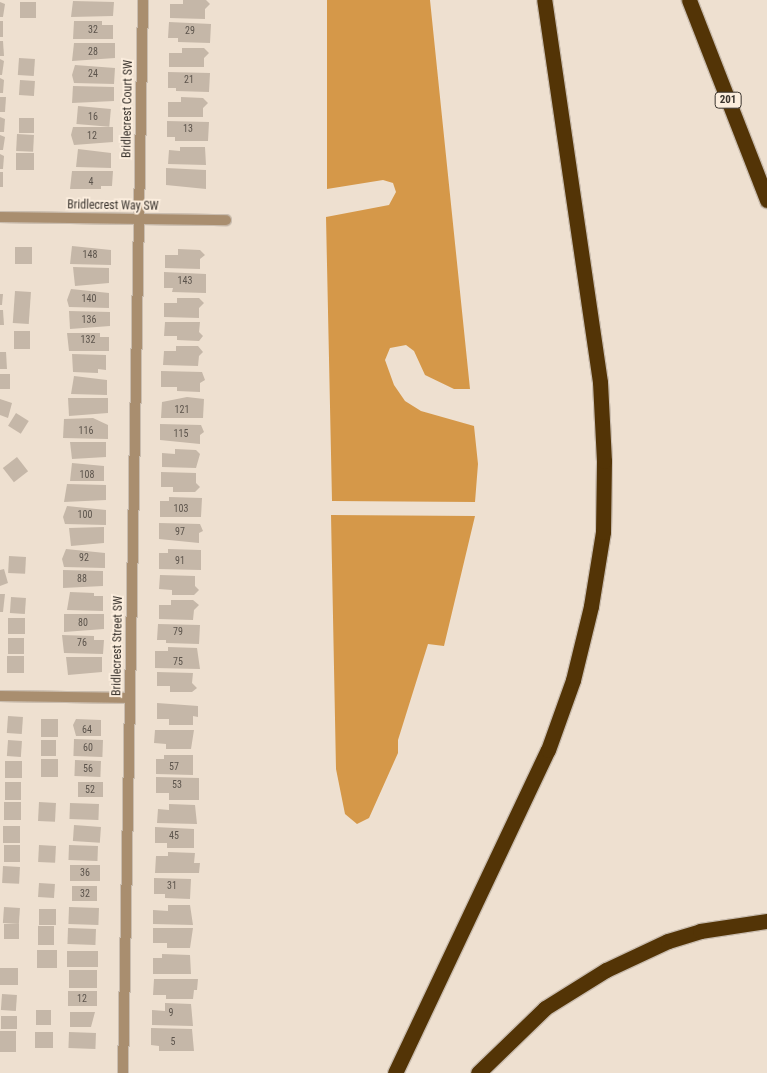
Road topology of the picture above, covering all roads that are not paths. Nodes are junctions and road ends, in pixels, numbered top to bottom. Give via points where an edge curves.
1 (143, 0) edge
2 (544, 0) edge
3 (689, 0) edge
4 (767, 200) edge
5 (0, 216) edge
6 (138, 219) junction
7 (226, 220) dead end
8 (0, 696) edge
9 (129, 698) junction
10 (767, 921) edge
11 (122, 1073) edge
12 (394, 1073) edge
13 (478, 1073) edge

1 - 6 street, Bridlecrest Court SW
2 - 12 highway via 600,382 603,532 591,606 573,680 548,750
3 - 4 highway, 201
5 - 6 street, Bridlecrest Way SW
6 - 7 street, Bridlecrest Way SW
6 - 9 street, Bridlecrest Street SW
8 - 9 street
9 - 11 street, Bridlecrest Street SW
10 - 13 highway via 700,931 652,948 606,970 545,1008

